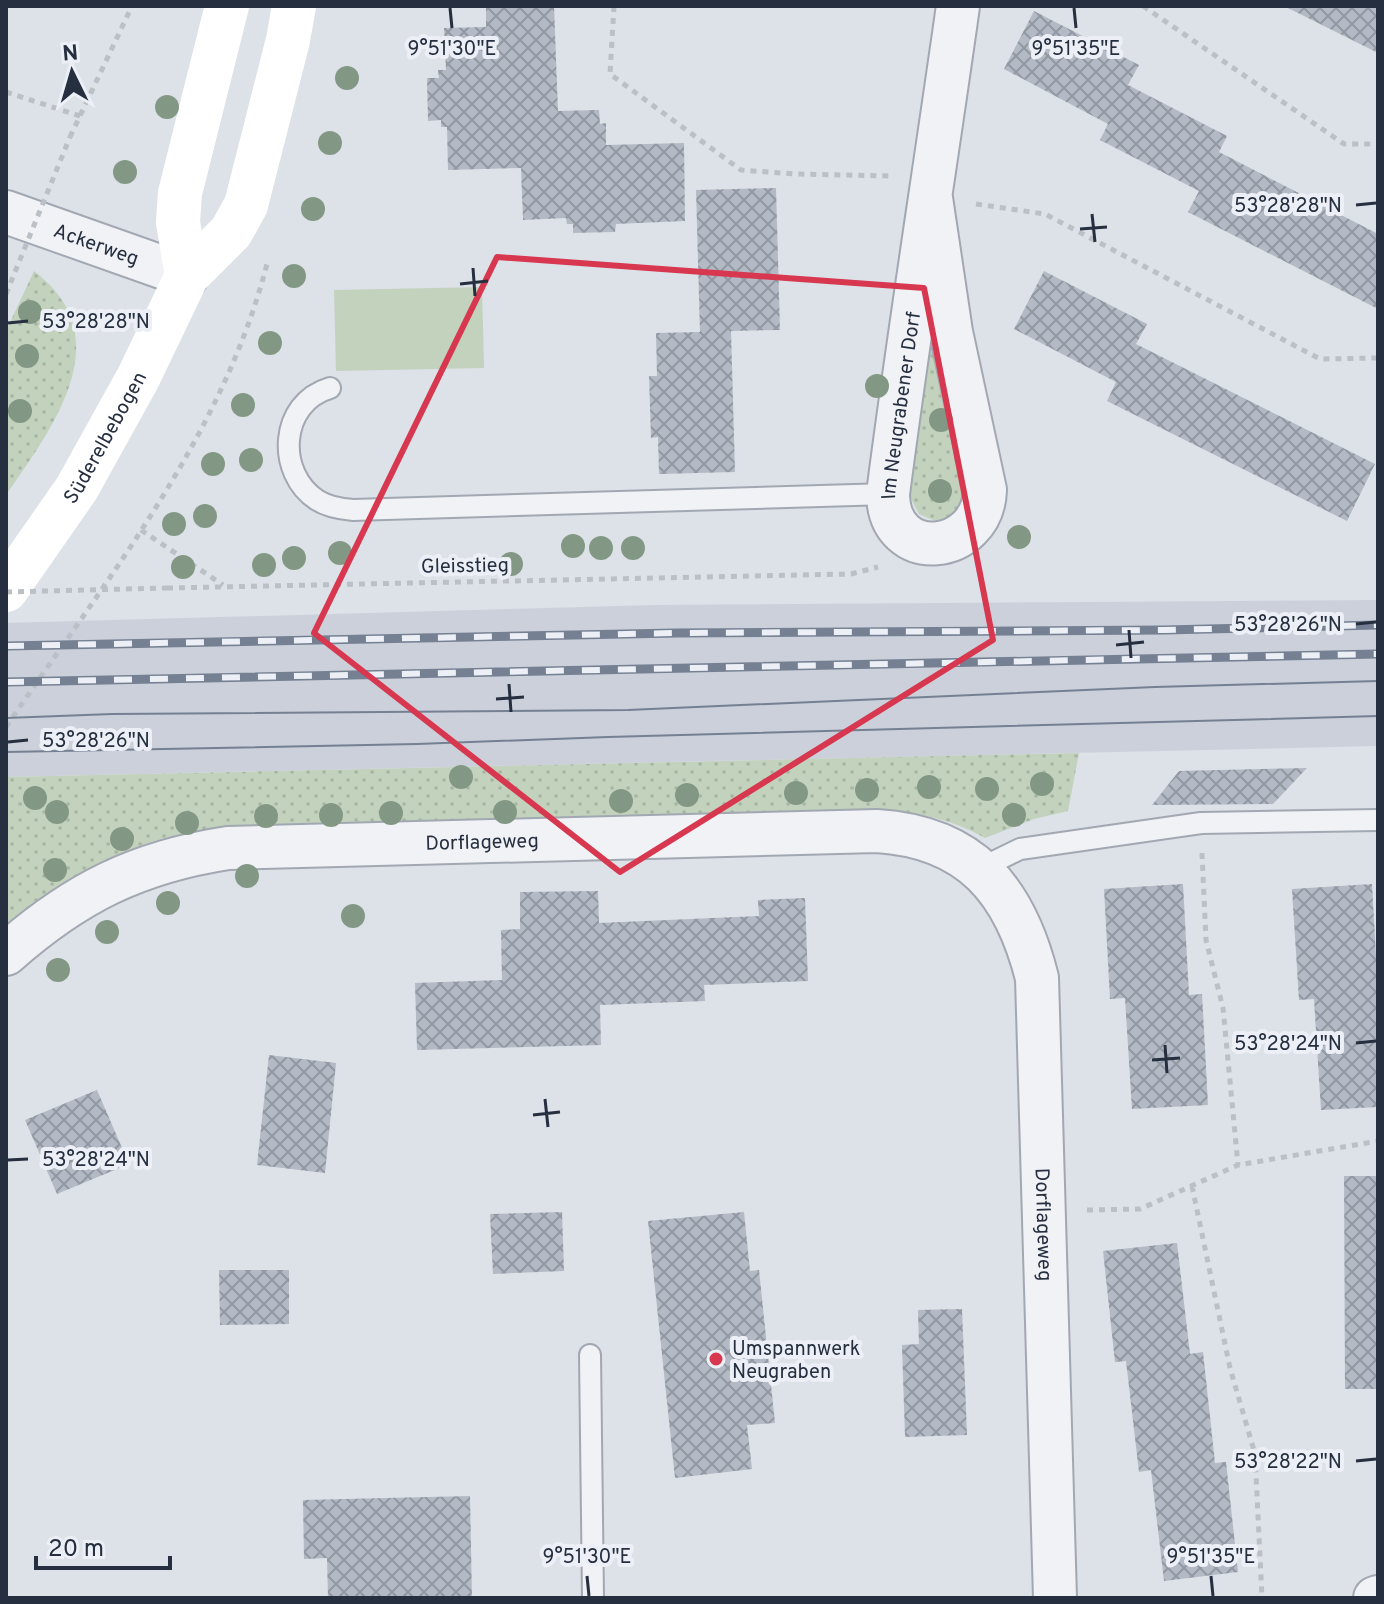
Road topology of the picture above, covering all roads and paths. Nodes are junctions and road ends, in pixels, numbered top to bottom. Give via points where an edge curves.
1 (132, 6) edge
2 (227, 6) edge
3 (294, 6) edge
4 (614, 6) edge
5 (958, 6) edge
6 (1143, 6) edge
7 (6, 92) edge
8 (80, 116) junction
9 (1378, 144) edge
10 (933, 188) junction
11 (6, 212) edge
12 (270, 251) dead end
13 (187, 276) junction
14 (6, 294) edge
15 (1378, 358) edge
16 (330, 388) dead end
17 (888, 494) junction
18 (141, 530) junction
19 (914, 540) junction
20 (224, 586) junction
21 (6, 591) edge
22 (6, 727) edge
23 (1378, 820) edge
24 (1201, 823) junction
25 (979, 869) junction
26 (6, 954) edge
27 (1378, 1141) edge
28 (1238, 1165) junction
29 (1192, 1186) junction
30 (1042, 1211) junction
31 (590, 1355) dead end
32 (593, 1598) edge
33 (1055, 1598) edge
34 (1262, 1598) edge

1 - 8 path
2 - 13 main road via 180,193 178,222
3 - 13 main road, Süderelbebogen via 246,205 231,232
4 - 10 path via 610,74 741,170
5 - 10 street, Im Neugrabener Dorf
6 - 9 path via 1344,144
7 - 8 path
8 - 14 path, bridge
10 - 15 path via 1045,214 1320,359
10 - 17 street, Im Neugrabener Dorf
10 - 19 street, Im Neugrabener Dorf via 951,332 985,497 976,521 961,536 945,542
11 - 13 street, Ackerweg
12 - 18 path via 244,341 168,490
13 - 21 main road, Süderelbebogen via 77,488
16 - 17 lane via 315,392 296,412 290,455 306,491 337,509
17 - 19 street, Im Neugrabener Dorf via 890,517
18 - 20 path
18 - 22 path
19 - 20 path, Gleisstieg via 885,565 851,574
20 - 21 path, Gleisstieg, bridge
23 - 24 lane
24 - 25 lane via 1020,849
24 - 28 path via 1206,940 1223,1008
25 - 26 street, Dorflageweg via 935,841 877,831 228,848 164,861 96,888
25 - 30 street, Dorflageweg via 1022,931 1037,978
27 - 28 path
28 - 29 path
29 - 30 path via 1140,1209
29 - 34 path via 1230,1368 1255,1454
30 - 33 street, Dorflageweg
31 - 32 lane

